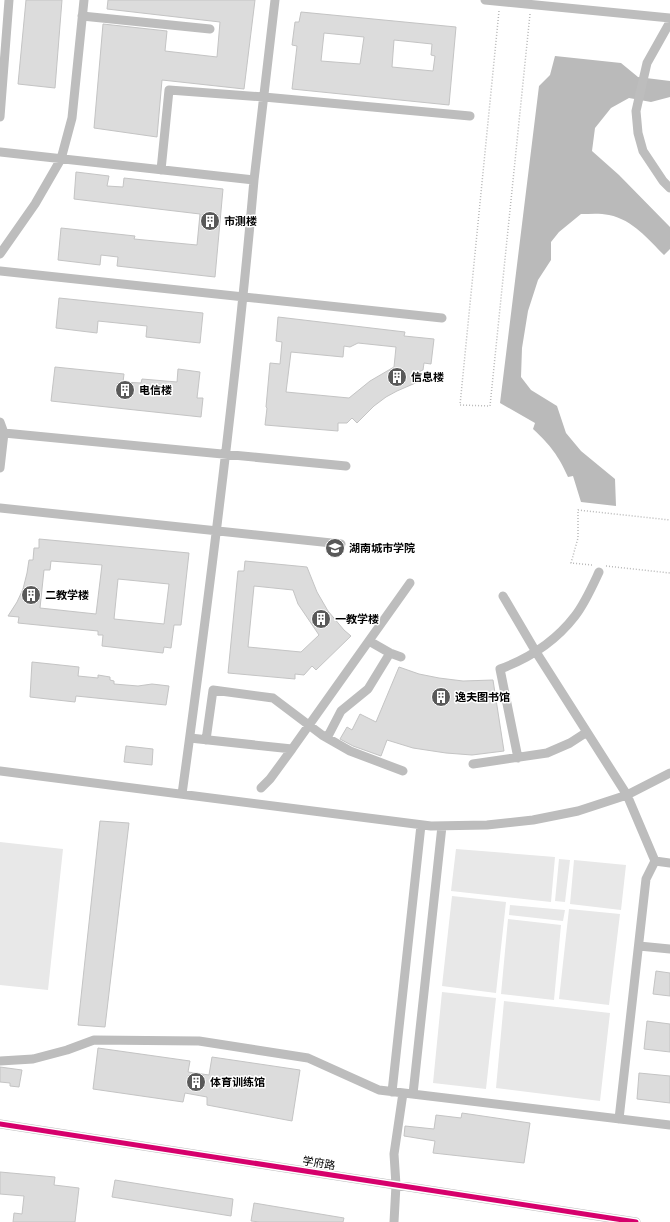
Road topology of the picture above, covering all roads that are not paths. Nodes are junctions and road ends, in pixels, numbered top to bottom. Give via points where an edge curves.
1 (9, 0) edge
2 (84, 0) edge
3 (276, 0) edge
4 (485, 0) edge
5 (494, 1) edge
6 (82, 16) junction
7 (670, 18) edge
8 (670, 22) edge
9 (210, 29) dead end
10 (264, 97) junction
11 (470, 116) dead end
12 (0, 117) edge
13 (0, 152) edge
14 (61, 159) junction
15 (161, 170) junction
16 (254, 180) junction
17 (670, 188) edge
18 (0, 254) edge
19 (0, 270) edge
20 (244, 298) junction
21 (442, 318) dead end
22 (0, 422) edge
23 (4, 433) junction
24 (1, 452) edge
25 (225, 455) junction
26 (346, 466) dead end
27 (0, 468) edge
28 (0, 508) edge
29 (217, 531) junction
30 (340, 544) dead end
31 (598, 568) road end
32 (410, 584) dead end
33 (503, 596) dead end
34 (369, 641) junction
35 (536, 652) junction
36 (390, 653) junction
37 (401, 657) dead end
38 (309, 725) junction
39 (587, 732) junction
40 (190, 738) junction
41 (327, 738) junction
42 (206, 740) junction
43 (292, 748) junction
44 (518, 758) junction
45 (473, 764) dead end
46 (0, 771) edge
47 (403, 771) dead end
48 (670, 773) edge
49 (261, 788) dead end
50 (182, 794) junction
51 (626, 795) junction
52 (421, 824) junction
53 (442, 826) junction
54 (655, 861) junction
55 (670, 863) edge
56 (639, 946) junction
57 (670, 949) edge
58 (0, 1061) edge
59 (392, 1092) junction
60 (403, 1093) junction
61 (413, 1094) junction
62 (619, 1119) junction
63 (0, 1124) edge
64 (670, 1125) edge
65 (396, 1185) junction
66 (394, 1222) edge
67 (636, 1222) edge

1 - 12 street
2 - 6 street
3 - 10 street
4 - 5 street
5 - 7 street
6 - 9 street
6 - 14 street via 72,118
8 - 17 street via 647,63 636,111 643,151 662,181
10 - 11 street
10 - 15 street via 169,90
10 - 16 street
13 - 14 street
14 - 15 street
14 - 18 street via 35,204
15 - 16 street
16 - 20 street
19 - 20 street
20 - 21 street
20 - 25 street
22 - 23 street
23 - 24 street
23 - 25 street
24 - 27 street
25 - 26 street
25 - 29 street
28 - 29 street
29 - 30 street
29 - 40 street
31 - 35 street via 587,596 575,616
32 - 34 street
33 - 35 street
34 - 36 street
34 - 38 street
35 - 39 street
35 - 44 street via 520,662 500,669
36 - 37 street
36 - 41 street via 368,689 341,711
38 - 41 street
38 - 42 street via 273,698 213,690
38 - 43 street
39 - 44 street via 547,753
39 - 51 street
40 - 42 street
40 - 50 street
41 - 47 street via 350,751
42 - 43 street
43 - 49 street
44 - 45 street
46 - 50 street
48 - 51 street
50 - 52 street
51 - 53 street via 578,811 533,820 488,825
51 - 54 street
52 - 53 street
52 - 59 street
53 - 61 street
54 - 55 street
54 - 56 street via 646,880
56 - 57 street
56 - 62 street
58 - 59 street via 33,1059 94,1040 199,1041 308,1058 379,1090
59 - 60 street
60 - 61 street
60 - 65 street via 394,1154
61 - 62 street
62 - 64 street
63 - 65 street, 学府路
65 - 66 street
65 - 67 street, 学府路

